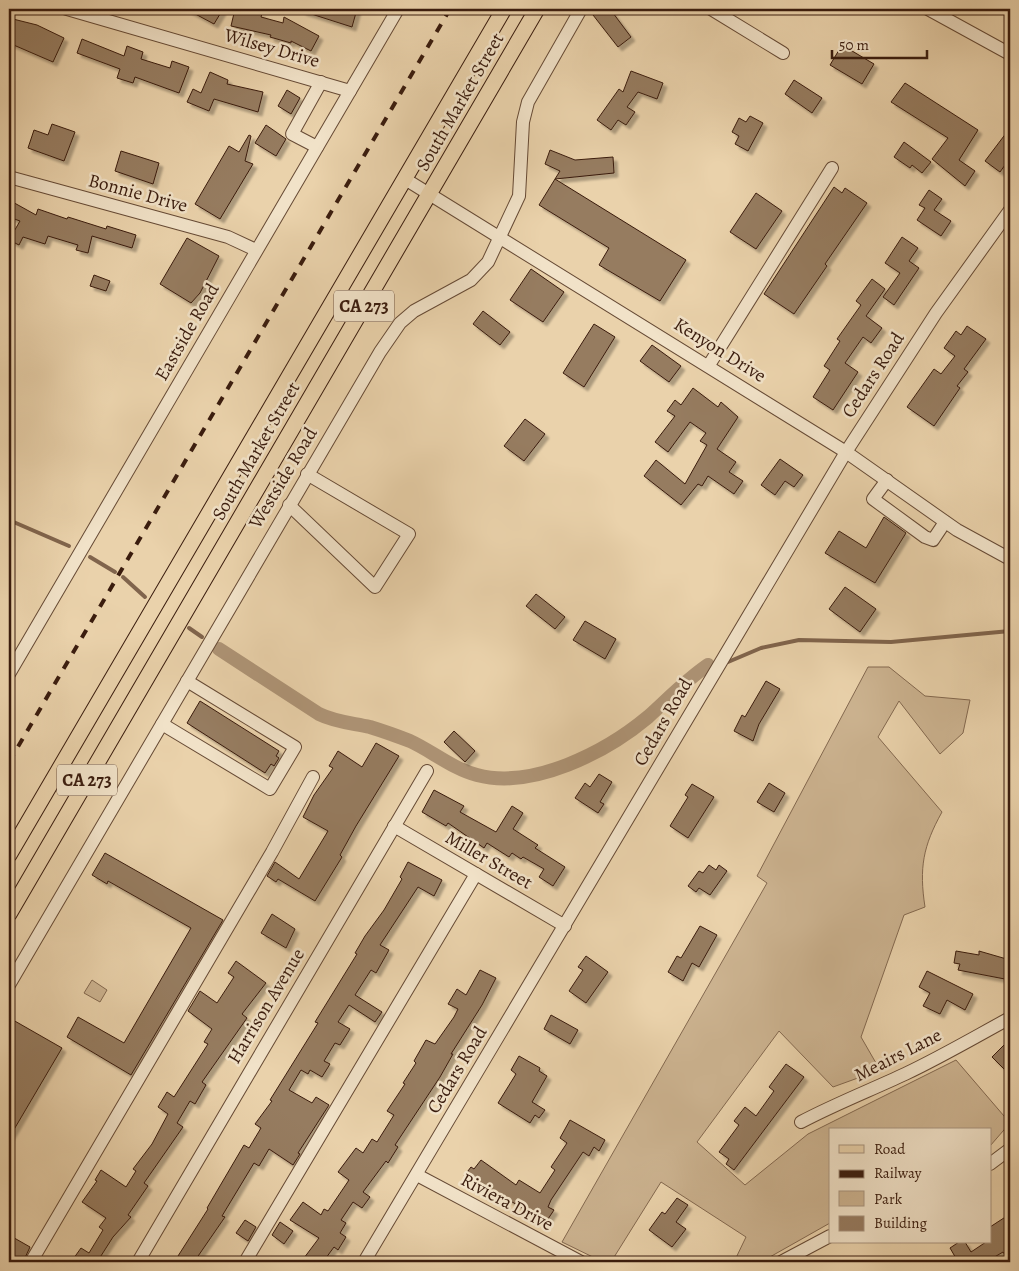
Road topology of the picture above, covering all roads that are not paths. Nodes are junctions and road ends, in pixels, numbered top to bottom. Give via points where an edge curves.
1 (68, 9) edge
2 (398, 9) edge
3 (504, 9) edge
4 (537, 9) edge
5 (581, 9) edge
6 (711, 9) edge
7 (928, 9) edge
8 (782, 53) dead end
9 (1010, 54) edge
10 (322, 82) junction
11 (350, 90) junction
12 (317, 146) junction
13 (832, 168) dead end
14 (9, 177) edge
15 (405, 179) junction
16 (430, 194) junction
17 (1010, 210) edge
18 (501, 237) junction
19 (256, 250) junction
20 (709, 365) junction
21 (846, 452) junction
22 (307, 474) junction
23 (887, 480) junction
24 (289, 505) junction
25 (945, 522) junction
26 (1010, 559) edge
27 (9, 674) edge
28 (186, 681) junction
29 (162, 724) junction
30 (427, 771) dead end
31 (313, 777) dead end
32 (394, 826) junction
33 (9, 855) edge
34 (476, 874) junction
35 (9, 914) edge
36 (565, 926) junction
37 (9, 985) edge
38 (1010, 1018) edge
39 (801, 1122) dead end
40 (1010, 1149) edge
41 (992, 1162) edge
42 (417, 1175) junction
43 (829, 1237) edge
44 (31, 1262) edge
45 (138, 1262) edge
46 (245, 1262) edge
47 (364, 1262) edge
48 (581, 1262) edge
49 (780, 1262) edge

1 - 10 street, Wilsey Drive
2 - 11 street, Eastside Road
3 - 15 main road, South Market Street / CA 273
4 - 16 main road, South Market Street / CA 273
5 - 18 street, Westside Road via 528,102 523,122 519,196
6 - 8 street
7 - 9 street
10 - 11 street, Wilsey Drive
10 - 12 street via 292,134
11 - 12 street, Eastside Road
12 - 19 street, Eastside Road
13 - 20 street
14 - 19 street, Bonnie Drive via 228,237
15 - 16 street, Kenyon Drive
15 - 33 main road, South Market Street / CA 273
16 - 18 street, Kenyon Drive
16 - 35 main road, South Market Street / CA 273
17 - 21 street, Cedars Road via 936,313
18 - 20 street, Kenyon Drive
18 - 22 street, Westside Road via 478,274 426,303 400,323
19 - 27 street, Eastside Road
20 - 21 street, Kenyon Drive
21 - 23 street, Kenyon Drive
21 - 36 street, Cedars Road
22 - 24 street, Westside Road
22 - 24 street via 409,534 375,587
23 - 25 street, Kenyon Drive
23 - 25 street via 873,499 925,537 933,540
24 - 28 street, Westside Road
25 - 26 street, Kenyon Drive
28 - 29 street, Westside Road
28 - 29 street via 295,747 270,789
29 - 37 street, Westside Road
30 - 32 street, Harrison Avenue
31 - 44 street
32 - 34 street, Miller Street
32 - 45 street, Harrison Avenue
34 - 36 street, Miller Street
34 - 46 street
36 - 42 street, Cedars Road
38 - 39 street, Meairs Lane via 919,1067
40 - 41 street
42 - 47 street, Cedars Road
42 - 48 street, Riviera Drive
43 - 49 street

